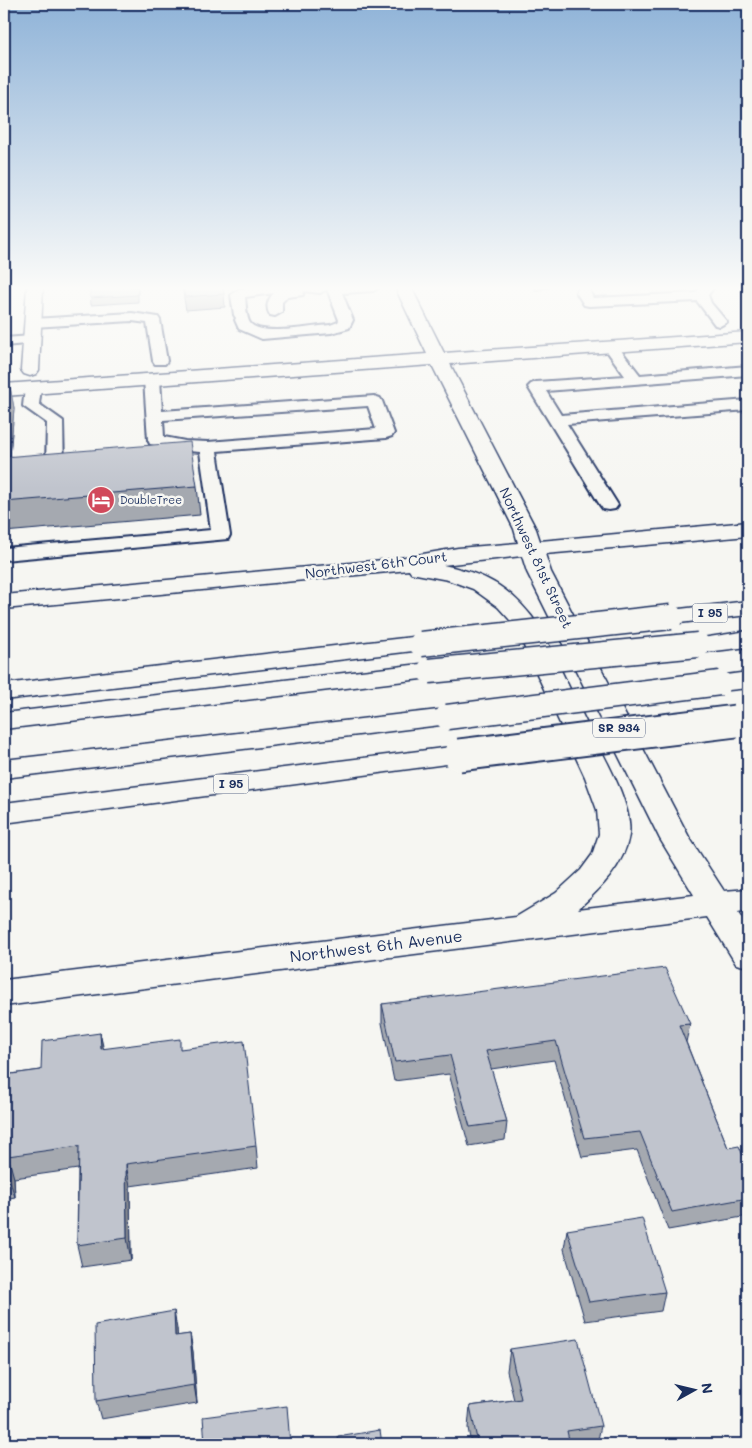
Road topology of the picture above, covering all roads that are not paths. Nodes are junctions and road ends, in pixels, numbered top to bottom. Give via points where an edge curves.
1 (29, 355) edge
2 (159, 355) edge
3 (369, 355) edge
4 (432, 355) edge
5 (617, 355) edge
6 (179, 360) dead end
7 (160, 361) junction
8 (142, 362) dead end
9 (50, 368) dead end
10 (748, 371) edge
11 (25, 376) junction
12 (152, 379) junction
13 (636, 380) junction
14 (4, 390) edge
15 (748, 405) edge
16 (154, 416) junction
17 (556, 420) junction
18 (208, 447) junction
19 (4, 475) edge
20 (609, 505) dead end
21 (748, 529) edge
22 (532, 548) junction
23 (4, 554) edge
24 (394, 566) junction
25 (4, 602) edge
26 (748, 608) edge
27 (748, 639) edge
28 (748, 680) edge
29 (4, 692) edge
30 (4, 720) edge
31 (742, 720) edge
32 (4, 768) edge
33 (4, 813) edge
34 (748, 900) edge
35 (716, 904) junction
36 (522, 928) junction
37 (748, 955) edge
38 (4, 993) edge

1 - 11 main road
2 - 7 lane
3 - 12 main road
4 - 22 main road, Northwest 81st Street / SR 934 via 525,529
5 - 13 lane
6 - 7 main road
7 - 8 main road
9 - 11 main road
10 - 13 lane
11 - 12 main road
11 - 14 main road
11 - 19 lane via 31,406 56,421 55,471
12 - 16 lane
13 - 17 lane via 536,387
15 - 17 lane
16 - 18 lane via 156,440
16 - 18 lane via 374,401 386,433
17 - 20 lane
18 - 23 lane via 221,535
21 - 22 main road, Northwest 6th Court
22 - 24 main road, Northwest 6th Court via 458,554
22 - 35 main road, Northwest 81st Street / SR 934 via 539,572 675,839
24 - 25 main road, Northwest 6th Court
24 - 36 main road via 422,568 472,579 490,587 518,613 600,777 612,810 614,834 607,857 592,878 567,901
26 - 29 main road, I 95, bridge
27 - 30 main road, bridge via 429,671
28 - 32 main road, bridge
31 - 33 main road, I 95, bridge
34 - 35 main road, Northwest 6th Avenue
35 - 36 main road, Northwest 6th Avenue
35 - 37 main road, Northwest 81st Street / SR 934
36 - 38 main road, Northwest 6th Avenue

